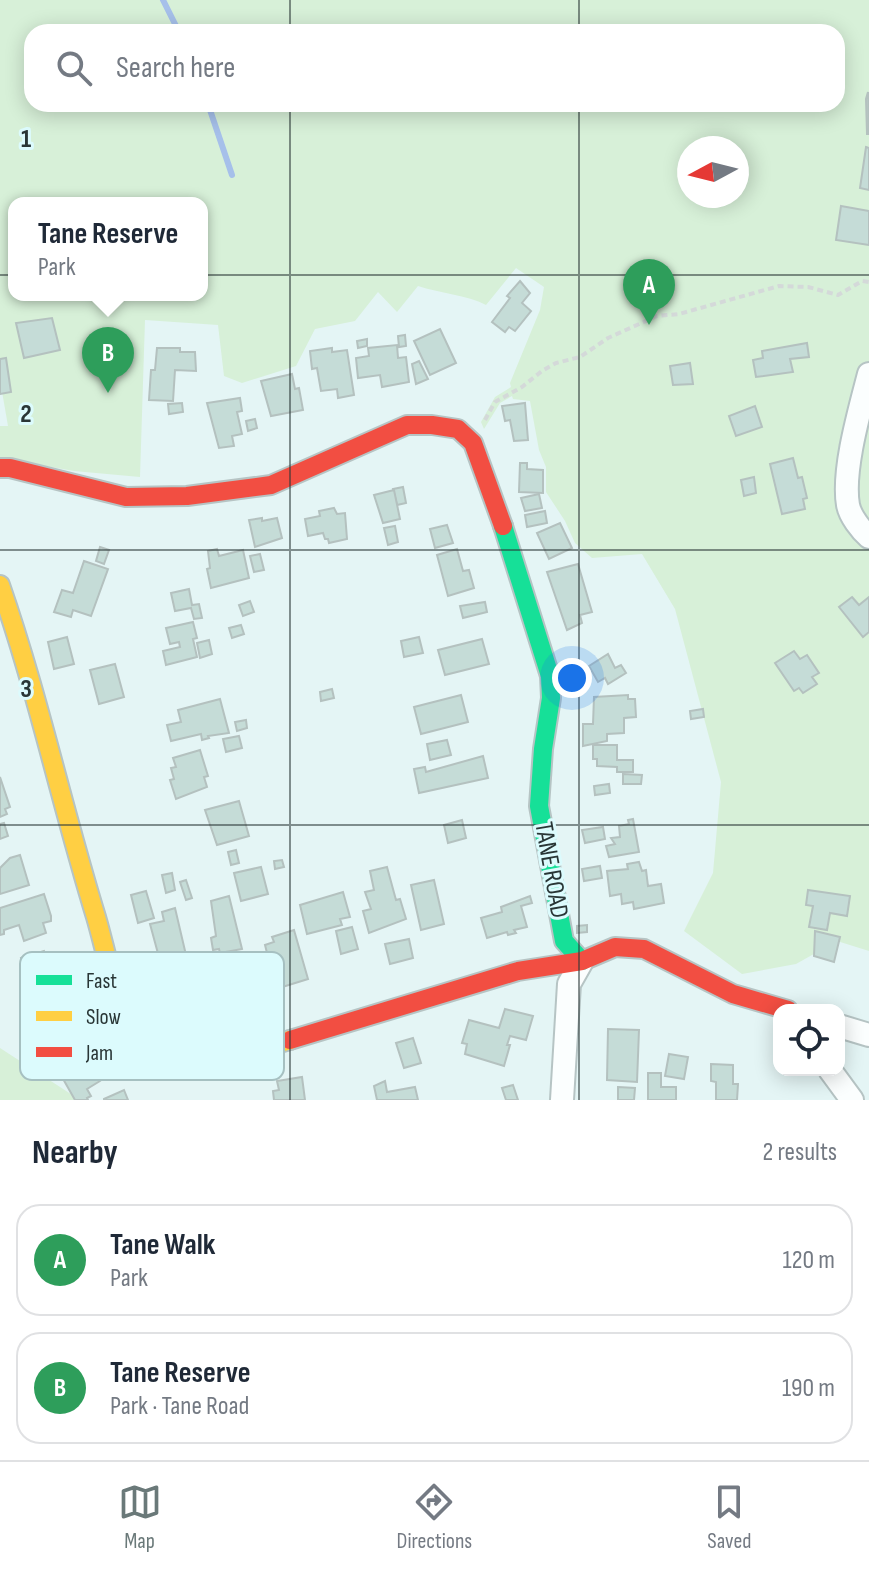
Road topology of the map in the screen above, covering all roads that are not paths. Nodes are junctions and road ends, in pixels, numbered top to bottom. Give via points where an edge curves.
1 (869, 374) edge
2 (0, 468) edge
3 (869, 537) edge
4 (0, 585) edge
5 (106, 952) edge
6 (582, 961) junction
7 (773, 1006) edge
8 (845, 1028) edge
9 (869, 1035) edge
10 (284, 1041) edge
11 (834, 1076) edge
12 (562, 1100) edge
13 (852, 1100) edge

1 - 3 street via 847,486 848,509
2 - 6 street, TANE ROAD via 126,497 187,496 271,485 407,425 458,429 473,443 550,676 539,806 564,941
4 - 5 street
6 - 7 street via 615,947 644,949 733,994
6 - 10 street via 518,971
6 - 12 street via 569,984
8 - 9 street
11 - 13 street

